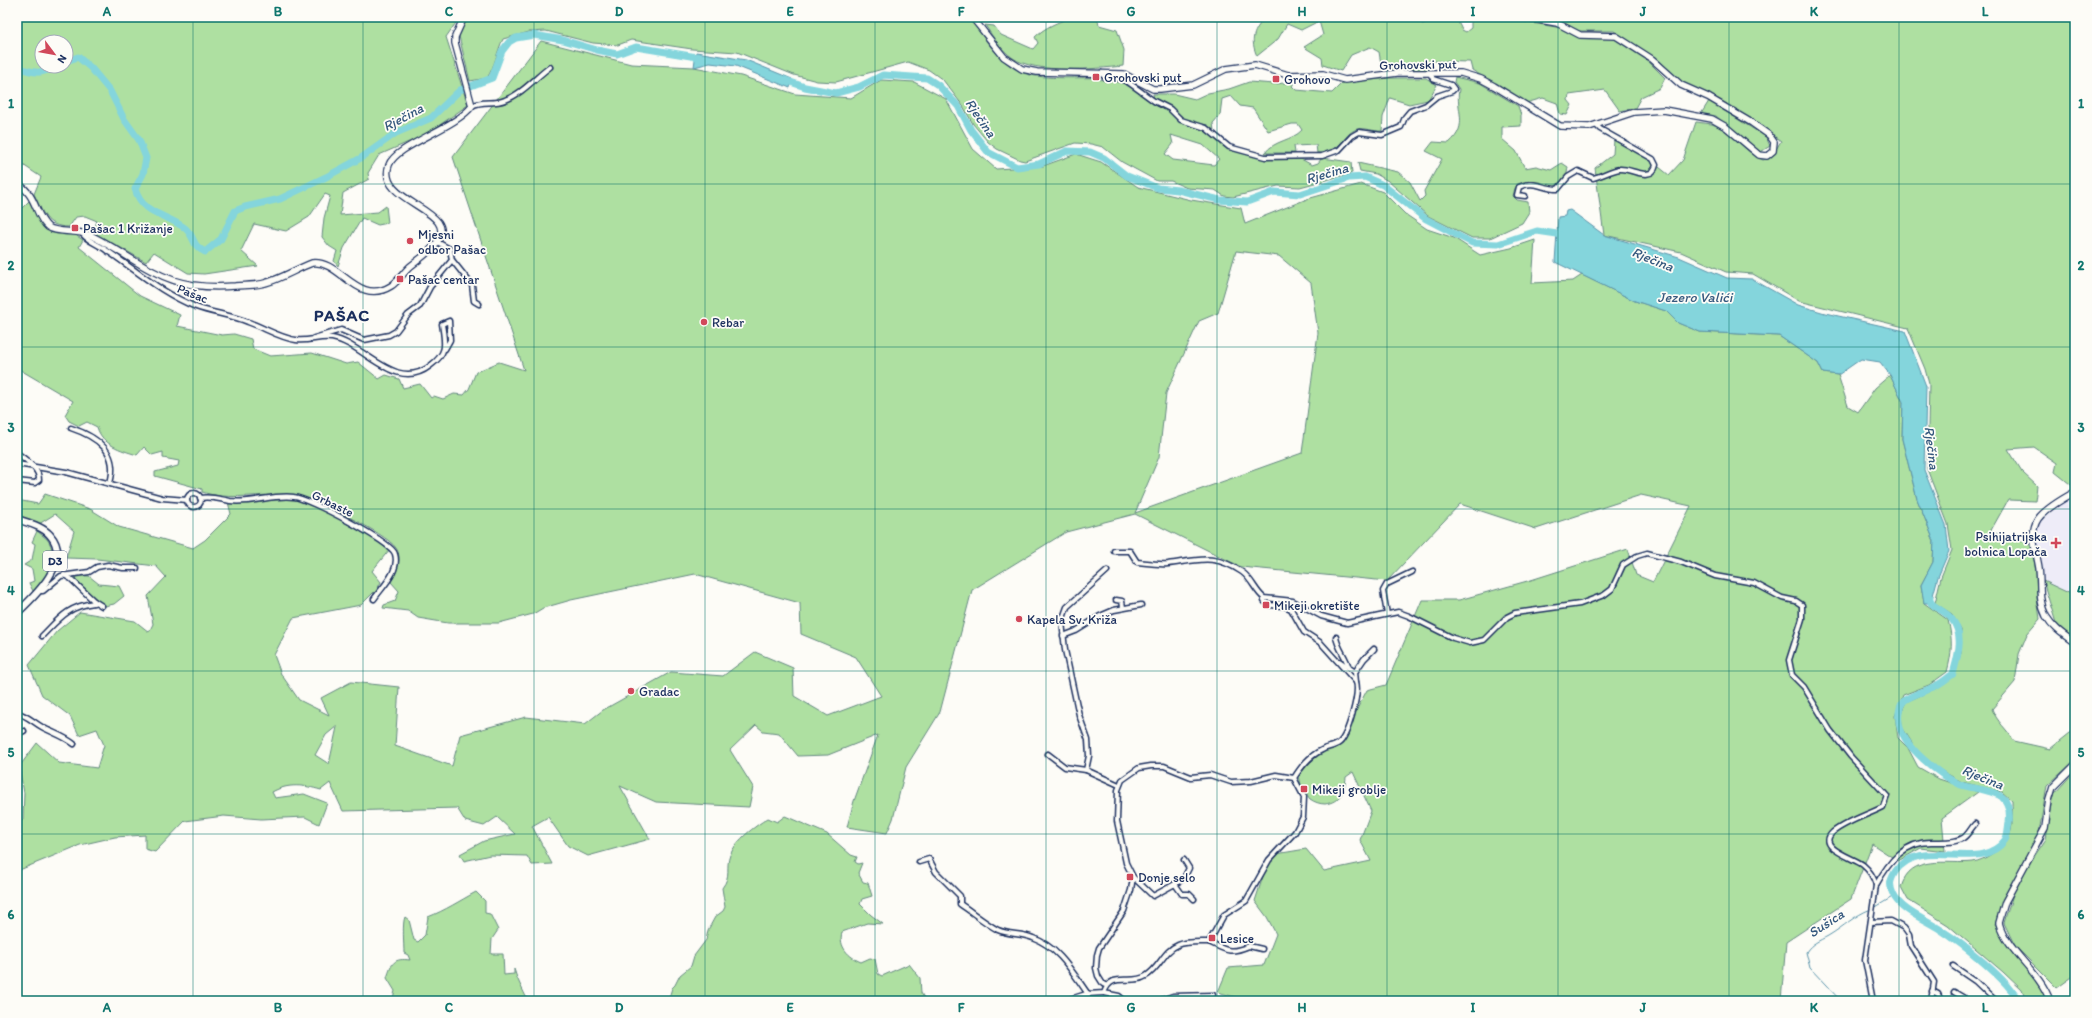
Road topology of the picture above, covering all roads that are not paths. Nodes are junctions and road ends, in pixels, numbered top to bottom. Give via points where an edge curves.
1 (464, 17) edge
2 (972, 17) edge
3 (1523, 17) edge
4 (550, 66) dead end
5 (1101, 73) junction
6 (1430, 73) junction
7 (472, 103) junction
8 (1596, 125) junction
9 (17, 183) edge
10 (1524, 196) dead end
11 (82, 232) junction
12 (437, 242) junction
13 (452, 260) junction
14 (479, 304) dead end
15 (312, 339) junction
16 (445, 349) junction
17 (71, 428) dead end
18 (17, 453) edge
19 (17, 464) edge
20 (32, 466) junction
21 (17, 481) edge
22 (110, 483) junction
23 (2075, 492) edge
24 (200, 498) junction
25 (187, 500) junction
26 (17, 519) edge
27 (1114, 551) dead end
28 (137, 568) dead end
29 (1107, 571) dead end
30 (1412, 572) dead end
31 (64, 575) junction
32 (39, 592) junction
33 (1264, 598) junction
34 (374, 599) dead end
35 (1116, 600) dead end
36 (94, 601) junction
37 (1141, 605) dead end
38 (102, 606) dead end
39 (1123, 607) junction
40 (17, 613) edge
41 (1387, 614) junction
42 (42, 636) dead end
43 (1063, 636) junction
44 (1336, 637) dead end
45 (2075, 643) edge
46 (1374, 649) dead end
47 (1336, 660) junction
48 (1349, 668) junction
49 (1355, 672) junction
50 (1356, 682) junction
51 (17, 712) edge
52 (24, 731) dead end
53 (17, 734) edge
54 (74, 744) dead end
55 (1048, 754) dead end
56 (2075, 765) edge
57 (1086, 770) junction
58 (1294, 778) junction
59 (1119, 785) junction
60 (1975, 824) dead end
61 (1184, 860) dead end
62 (919, 862) dead end
63 (1133, 877) junction
64 (1175, 884) junction
65 (1876, 885) junction
66 (1194, 898) dead end
67 (1871, 922) junction
68 (1209, 942) junction
69 (1262, 949) dead end
70 (1953, 966) dead end
71 (1107, 986) junction
72 (1932, 991) junction
73 (1954, 992) dead end
74 (1104, 993) junction
75 (1088, 994) junction
76 (1213, 995) dead end
77 (1066, 1001) edge
78 (1125, 1001) edge
79 (1159, 1001) edge
80 (1873, 1001) edge
81 (1931, 1001) edge
82 (1942, 1001) edge
83 (1965, 1001) edge
84 (1996, 1001) edge
85 (2050, 1001) edge

1 - 7 main road via 456,37
2 - 5 main road, Grohovski put via 1004,57 1022,69 1037,72
3 - 8 main road, Grohovski put via 1557,23 1580,35 1616,36 1652,59 1681,85 1708,97 1764,131 1773,138 1774,147 1767,156 1759,155 1726,127 1712,119 1664,110 1634,112
4 - 7 street via 506,100 495,104
5 - 6 main road, Grohovski put via 1124,74 1153,89 1193,85 1226,69 1255,65 1288,75 1323,74 1345,80 1382,74
5 - 6 street via 1105,77 1128,82 1170,109 1181,120 1206,128 1229,147 1272,157 1322,156 1339,150 1359,132 1382,135 1398,128 1410,111 1426,105 1454,88 1436,81
6 - 8 main road, Grohovski put via 1461,73 1481,79 1560,126
7 - 12 main road via 435,133 398,153 389,164 390,186 436,219 440,230
8 - 10 street via 1653,159 1656,165 1653,172 1636,173 1621,169 1593,178 1578,172 1568,177 1558,189 1549,189 1538,184 1523,185 1517,190 1517,195
9 - 11 main road via 29,192 49,228
11 - 12 main road via 168,279 200,287 264,284 318,262 325,263 360,288 376,291 392,285
11 - 15 street, Pašac via 83,236 108,251 138,275 186,302 235,317 294,340
12 - 13 street via 450,249
13 - 14 street via 472,285 474,301
13 - 15 street, Pašac via 430,287 420,306 389,335 364,340 341,330
15 - 16 street, Pašac via 332,338 344,342 390,370 404,374 427,369 443,355
16 - 16 street, Pašac via 442,324 449,321 450,340
17 - 22 street via 90,436 108,450 114,467
18 - 20 street, Grbaste
19 - 20 street, Grbaste
20 - 21 street via 40,477 38,482
20 - 22 street, Grbaste
22 - 25 street, Grbaste via 162,498
23 - 45 main road via 2038,520 2034,530 2034,544 2039,568 2040,602 2052,625
24 - 25 street, Grbaste via 194,493 188,496
24 - 25 street, Grbaste via 199,505 194,507 188,504
24 - 34 street, Grbaste via 241,501 295,497 357,527 386,544 396,555 393,573
26 - 32 main road, D3 via 49,533 55,543 53,569
27 - 33 street via 1130,552 1137,562 1168,564 1183,560 1208,559 1224,562 1244,573
28 - 31 street via 108,565 89,572
29 - 43 street via 1067,607 1063,615
30 - 41 street via 1384,587
31 - 32 street
31 - 36 street
32 - 40 main road, D3
33 - 41 street via 1293,601 1321,616 1347,623
33 - 47 street via 1269,605 1285,606 1291,610 1304,632 1321,643
35 - 39 street via 1122,601
36 - 38 street
36 - 42 street via 68,610
37 - 39 street
39 - 43 street
41 - 65 street via 1398,612 1453,638 1470,643 1478,642 1487,638 1514,613 1580,604 1604,595 1612,589 1623,566 1637,556 1647,553 1681,562 1715,576 1754,583 1782,598 1796,601 1802,605 1803,614 1790,653 1789,669 1804,687 1830,730 1887,796 1883,807 1842,826 1829,839 1833,849 1863,866
43 - 57 street via 1079,715 1088,740 1089,756
44 - 48 street via 1337,646
46 - 49 street
47 - 48 street
47 - 50 street
48 - 49 street
49 - 50 street
50 - 58 street via 1357,698 1342,740 1335,746 1314,754
51 - 54 street
52 - 53 street
55 - 57 street via 1065,767
56 - 85 main road via 2053,787 2045,828 2005,902 1999,923 2012,946 2036,974
57 - 59 street
58 - 59 street via 1276,775 1247,782 1231,782 1210,775 1192,777 1164,766 1151,766 1139,768
58 - 68 street via 1304,797 1304,817 1295,832 1269,860 1246,902 1224,915
59 - 63 street via 1117,821 1126,863
60 - 65 street via 1965,837 1959,840 1929,842 1907,847 1899,853
61 - 64 street via 1189,868 1184,878
62 - 75 street via 929,859 936,872 960,896 960,904 998,930 1035,938 1059,954
63 - 64 street via 1153,896
63 - 71 street via 1124,911 1097,955 1098,976
64 - 66 street via 1182,894 1189,894
65 - 67 street
67 - 72 street via 1891,921 1904,928 1909,935 1911,946 1934,982
67 - 80 street via 1865,960
68 - 69 street via 1227,951 1236,952 1250,946
68 - 71 street via 1180,943 1169,949 1146,976 1138,980 1116,980
70 - 84 street via 1975,981
71 - 74 street
72 - 81 street
72 - 82 street via 1938,994
73 - 83 street
74 - 75 street
74 - 78 street via 1119,996
75 - 77 main road
76 - 79 street via 1173,996

